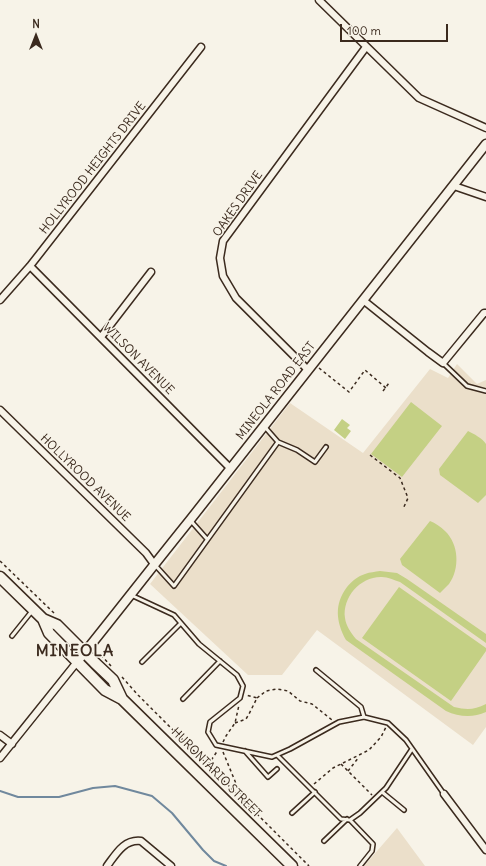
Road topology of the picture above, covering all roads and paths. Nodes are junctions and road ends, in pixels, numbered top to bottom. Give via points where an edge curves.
1 (319, 0) edge
2 (201, 47) dead end
3 (366, 47) junction
4 (486, 128) edge
5 (486, 144) edge
6 (454, 186) junction
7 (486, 196) edge
8 (30, 266) junction
9 (151, 272) dead end
10 (0, 300) edge
11 (363, 300) junction
12 (486, 313) edge
13 (101, 337) junction
14 (443, 363) junction
15 (319, 368) dead end
16 (308, 370) junction
17 (389, 383) dead end
18 (386, 388) junction
19 (383, 391) dead end
20 (486, 392) edge
21 (0, 410) edge
22 (264, 426) junction
23 (278, 442) junction
24 (326, 447) dead end
25 (370, 455) dead end
26 (230, 468) junction
27 (403, 509) dead end
28 (190, 520) junction
29 (207, 539) junction
30 (0, 561) edge
31 (154, 564) junction
32 (0, 577) edge
33 (131, 595) junction
34 (33, 609) junction
35 (55, 614) dead end
36 (43, 619) junction
37 (181, 623) junction
38 (12, 636) dead end
39 (84, 652) junction
40 (102, 655) dead end
41 (220, 661) junction
42 (77, 662) junction
43 (142, 662) dead end
44 (116, 670) dead end
45 (316, 670) dead end
46 (120, 675) dead end
47 (241, 694) junction
48 (240, 698) junction
49 (257, 698) junction
50 (122, 699) junction
51 (183, 700) dead end
52 (364, 717) junction
53 (235, 723) junction
54 (336, 724) junction
55 (388, 724) junction
56 (0, 735) edge
57 (12, 744) junction
58 (221, 746) junction
59 (412, 749) junction
60 (245, 751) junction
61 (277, 755) junction
62 (360, 755) junction
63 (0, 758) edge
64 (341, 764) junction
65 (208, 765) junction
66 (277, 768) dead end
67 (348, 771) junction
68 (310, 788) junction
69 (315, 792) junction
70 (382, 792) junction
71 (444, 794) joint
72 (375, 798) junction
73 (243, 799) junction
74 (404, 810) dead end
75 (292, 813) dead end
76 (348, 820) junction
77 (324, 841) dead end
78 (486, 850) edge
79 (107, 866) edge
80 (171, 866) edge
81 (292, 866) edge
82 (310, 866) edge
83 (360, 866) edge

1 - 3 street
2 - 8 street, HOLLYROOD HEIGHTS DRIVE
3 - 4 street via 419,98
3 - 16 street, OAKES DRIVE via 223,241 220,258 223,276 236,298
5 - 6 street, MINEOLA ROAD EAST
6 - 7 street
6 - 11 street, MINEOLA ROAD EAST
8 - 10 street, HOLLYROOD HEIGHTS DRIVE
8 - 13 street, WILSON AVENUE
9 - 13 street
11 - 14 street
11 - 16 street, MINEOLA ROAD EAST
12 - 14 street
13 - 26 street, WILSON AVENUE
14 - 20 lane via 467,386
15 - 18 path via 349,392 365,370
16 - 22 street, MINEOLA ROAD EAST
17 - 18 path
18 - 19 path
21 - 31 street, HOLLYROOD AVENUE via 146,553
22 - 23 lane
22 - 26 street, MINEOLA ROAD EAST
23 - 24 lane via 315,462
23 - 29 lane
25 - 27 path via 400,478 408,498
26 - 28 street, MINEOLA ROAD EAST
28 - 29 lane
28 - 31 street, MINEOLA ROAD EAST
29 - 31 lane via 174,586
30 - 35 path
31 - 33 street, MINEOLA ROAD EAST
32 - 34 main road, HURONTARIO STREET
33 - 37 lane via 174,615
33 - 39 street, MINEOLA ROAD EAST
34 - 36 main road, HURONTARIO STREET
34 - 38 lane
36 - 39 main road, HURONTARIO STREET via 57,625
36 - 42 main road, HURONTARIO STREET via 49,633
37 - 41 lane
37 - 43 lane
39 - 42 street, MINEOLA ROAD EAST
39 - 50 main road, HURONTARIO STREET via 113,680
40 - 44 path
41 - 47 lane via 237,675 243,686
41 - 51 lane
42 - 50 main road, HURONTARIO STREET via 105,690
42 - 57 street
45 - 52 lane via 361,707
46 - 65 path
47 - 48 lane
47 - 49 path
48 - 53 path
48 - 58 lane via 210,722 208,732 216,745
49 - 53 path via 246,719
49 - 54 path via 266,691 288,691 300,701 312,704
50 - 81 main road, HURONTARIO STREET
52 - 54 lane
52 - 55 lane
53 - 58 path
54 - 61 lane
55 - 59 lane
55 - 62 path via 381,737 369,750
56 - 57 street
57 - 63 street
58 - 60 lane
58 - 65 path
58 - 73 path
59 - 70 lane
59 - 71 lane
60 - 61 lane via 272,757
60 - 66 lane via 268,777
61 - 68 lane
62 - 64 path
62 - 67 path
64 - 67 path
64 - 68 path
65 - 73 path
67 - 72 path
68 - 69 lane
69 - 75 lane
69 - 76 lane via 342,819
70 - 72 lane
70 - 74 lane
71 - 78 street
72 - 76 lane via 360,813
73 - 82 path
76 - 77 lane
76 - 83 lane via 374,844 372,851
79 - 80 street via 119,850 129,842 135,841 141,842

